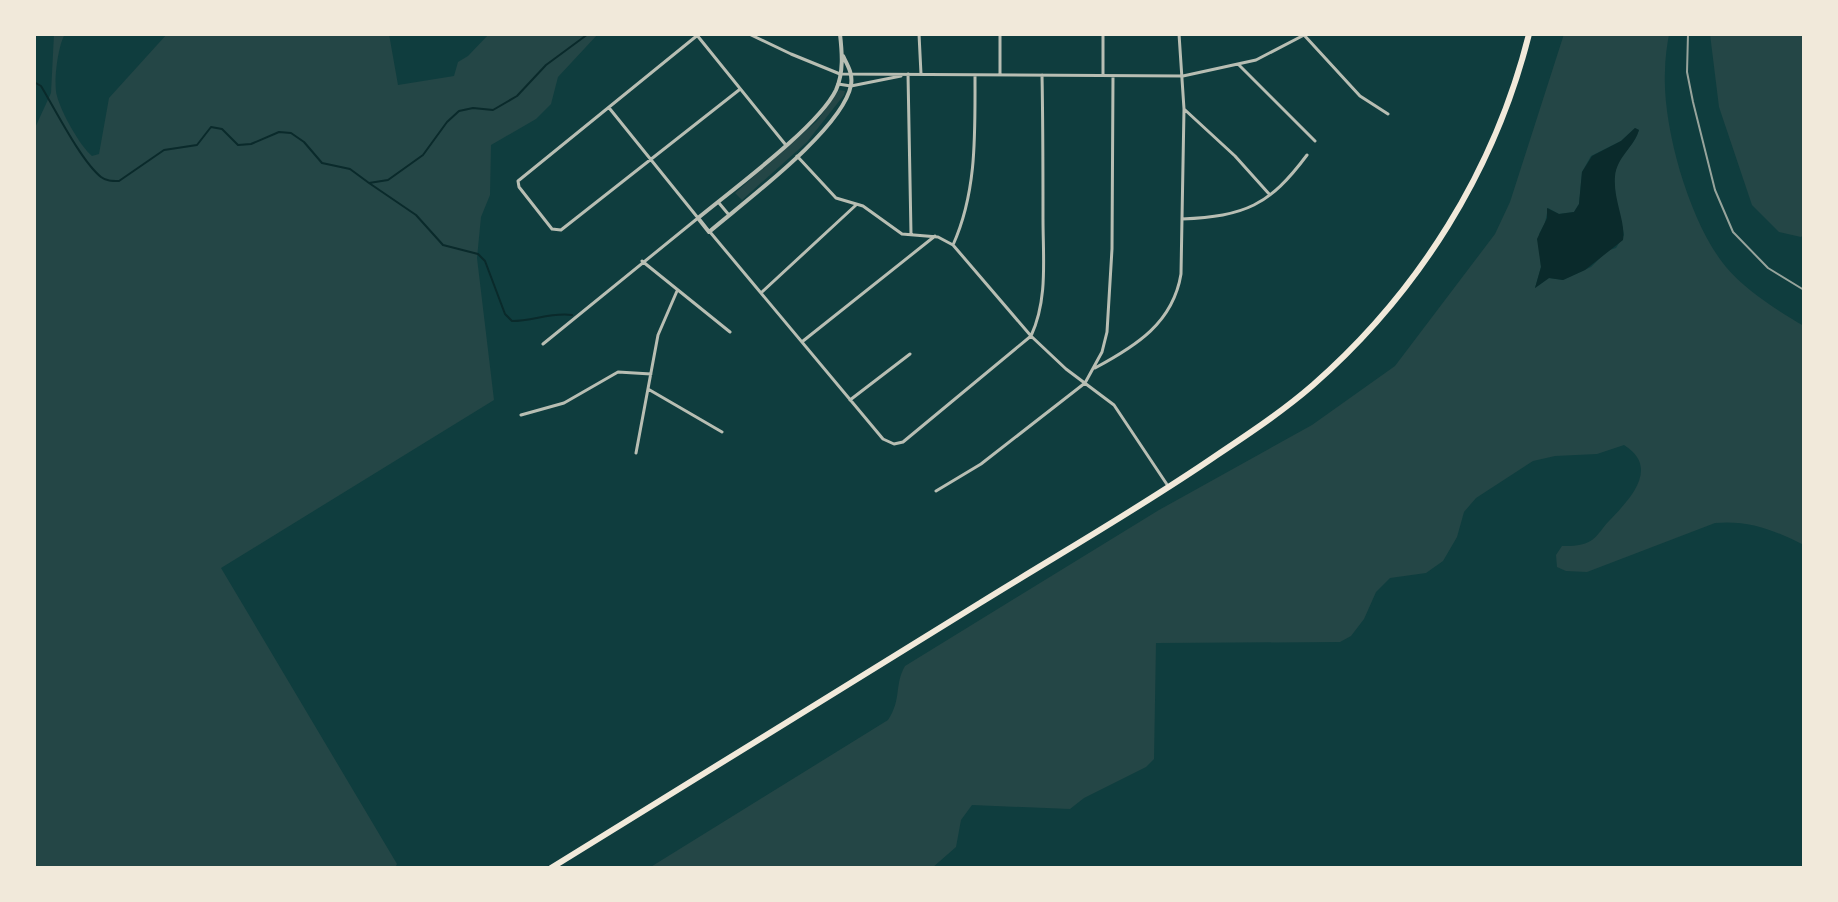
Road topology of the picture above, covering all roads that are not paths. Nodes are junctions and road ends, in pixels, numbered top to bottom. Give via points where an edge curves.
1 (749, 34) edge
2 (840, 34) edge
3 (919, 34) edge
4 (1000, 34) edge
5 (1103, 34) edge
6 (1179, 34) edge
7 (1529, 34) edge
8 (697, 35) edge
9 (1305, 35) edge
10 (843, 56) junction
11 (1239, 65) junction
12 (840, 74) junction
13 (851, 74) junction
14 (908, 74) junction
15 (921, 74) junction
16 (1103, 74) junction
17 (1113, 74) junction
18 (1042, 75) junction
19 (975, 76) junction
20 (1000, 76) junction
21 (1183, 76) junction
22 (838, 84) junction
23 (851, 86) junction
24 (739, 90) junction
25 (609, 107) junction
26 (1184, 109) junction
27 (1388, 114) dead end
28 (1315, 141) dead end
29 (785, 144) junction
30 (1307, 155) dead end
31 (797, 156) junction
32 (652, 160) junction
33 (1270, 195) junction
34 (717, 202) junction
35 (858, 204) junction
36 (729, 215) junction
37 (698, 218) junction
38 (1182, 219) junction
39 (709, 232) junction
40 (912, 235) junction
41 (935, 236) junction
42 (953, 245) junction
43 (642, 261) junction
44 (677, 291) junction
45 (762, 292) junction
46 (730, 332) dead end
47 (1031, 336) junction
48 (802, 342) junction
49 (543, 344) dead end
50 (910, 354) dead end
51 (1095, 368) junction
52 (651, 374) junction
53 (1085, 383) junction
54 (648, 389) junction
55 (850, 400) junction
56 (521, 415) dead end
57 (722, 432) dead end
58 (636, 453) dead end
59 (1169, 488) junction
60 (936, 491) dead end
61 (551, 868) edge

1 - 12 street
2 - 10 street
3 - 15 street
4 - 20 street
5 - 16 street
6 - 21 street
7 - 59 highway via 1508,108 1486,156 1434,247 1388,309 1296,399
8 - 24 street
8 - 25 street
9 - 11 street
9 - 27 street via 1360,96
10 - 12 street
10 - 13 street
11 - 21 street
11 - 28 street
12 - 13 street
12 - 22 street
13 - 14 street
13 - 23 street
14 - 15 street
14 - 23 street
14 - 40 street
15 - 19 street
16 - 17 street
16 - 18 street
17 - 21 street
17 - 51 street via 1107,332
18 - 20 street
18 - 47 street via 1043,294
19 - 20 street
19 - 42 street via 972,185
21 - 26 street
22 - 23 street
22 - 29 street via 823,109
23 - 31 street via 844,104
24 - 29 street
24 - 32 street
25 - 32 street
25 - 32 street via 518,181 552,229 561,230
26 - 33 street
26 - 38 street
29 - 34 street
30 - 33 street via 1283,187
31 - 35 street via 836,198
31 - 36 street
32 - 37 street
33 - 38 street via 1232,214
34 - 36 street
34 - 37 street
35 - 40 street via 896,231
35 - 45 street
36 - 39 street
37 - 39 street
37 - 43 street
38 - 51 street via 1179,289 1168,312 1143,339
39 - 45 street
40 - 41 street
41 - 42 street
41 - 48 street
42 - 47 street
43 - 44 street
43 - 49 street
44 - 46 street
44 - 52 street via 660,328
45 - 48 street
47 - 53 street
47 - 55 street via 903,442 883,439
48 - 55 street
50 - 55 street
51 - 53 street
52 - 54 street
52 - 56 street via 618,372 564,403
53 - 59 street via 1114,405
53 - 60 street via 991,457
54 - 57 street
54 - 58 street
59 - 61 highway

